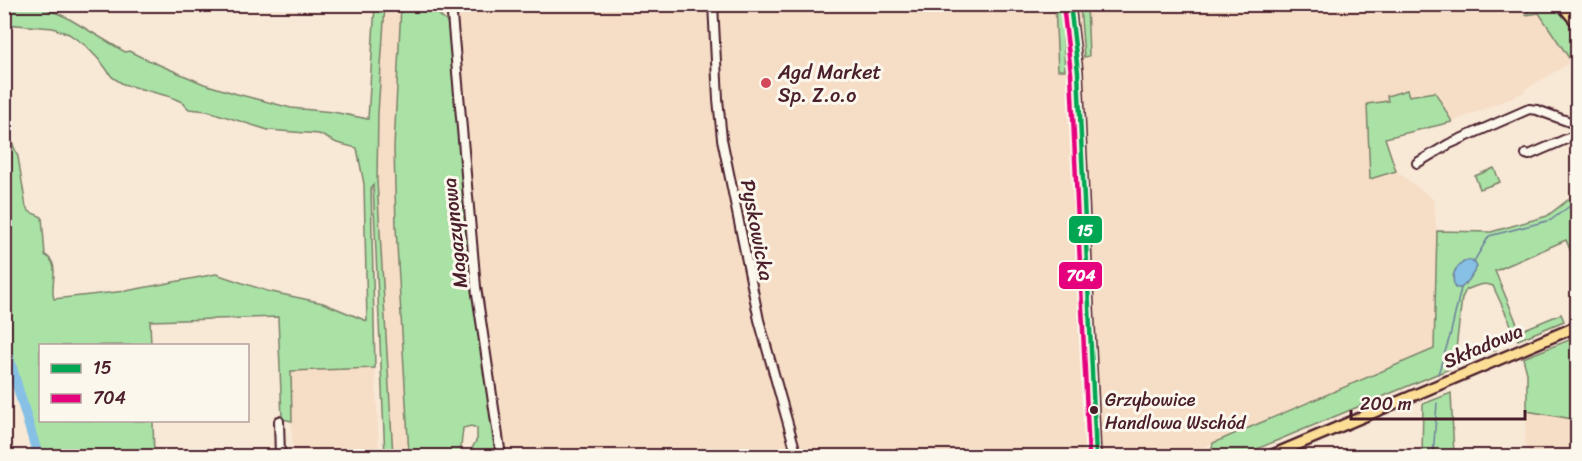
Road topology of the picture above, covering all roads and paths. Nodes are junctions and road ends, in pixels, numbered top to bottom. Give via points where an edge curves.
1 (451, 4) edge
2 (713, 4) edge
3 (1070, 4) edge
4 (1562, 4) edge
5 (1578, 24) edge
6 (1578, 125) edge
7 (1578, 134) edge
8 (1526, 154) dead end
9 (1417, 163) dead end
10 (1578, 326) edge
11 (279, 421) dead end
12 (280, 456) edge
13 (501, 456) edge
14 (797, 456) edge
15 (1096, 456) edge
16 (1270, 456) edge

1 - 13 street, Magazynowa via 476,287
2 - 14 street, Pyskowicka via 724,148 759,320
3 - 15 street via 1077,72
4 - 5 main road
6 - 9 street via 1529,109 1449,144
7 - 8 street
10 - 16 main road, Składowa
11 - 12 street

